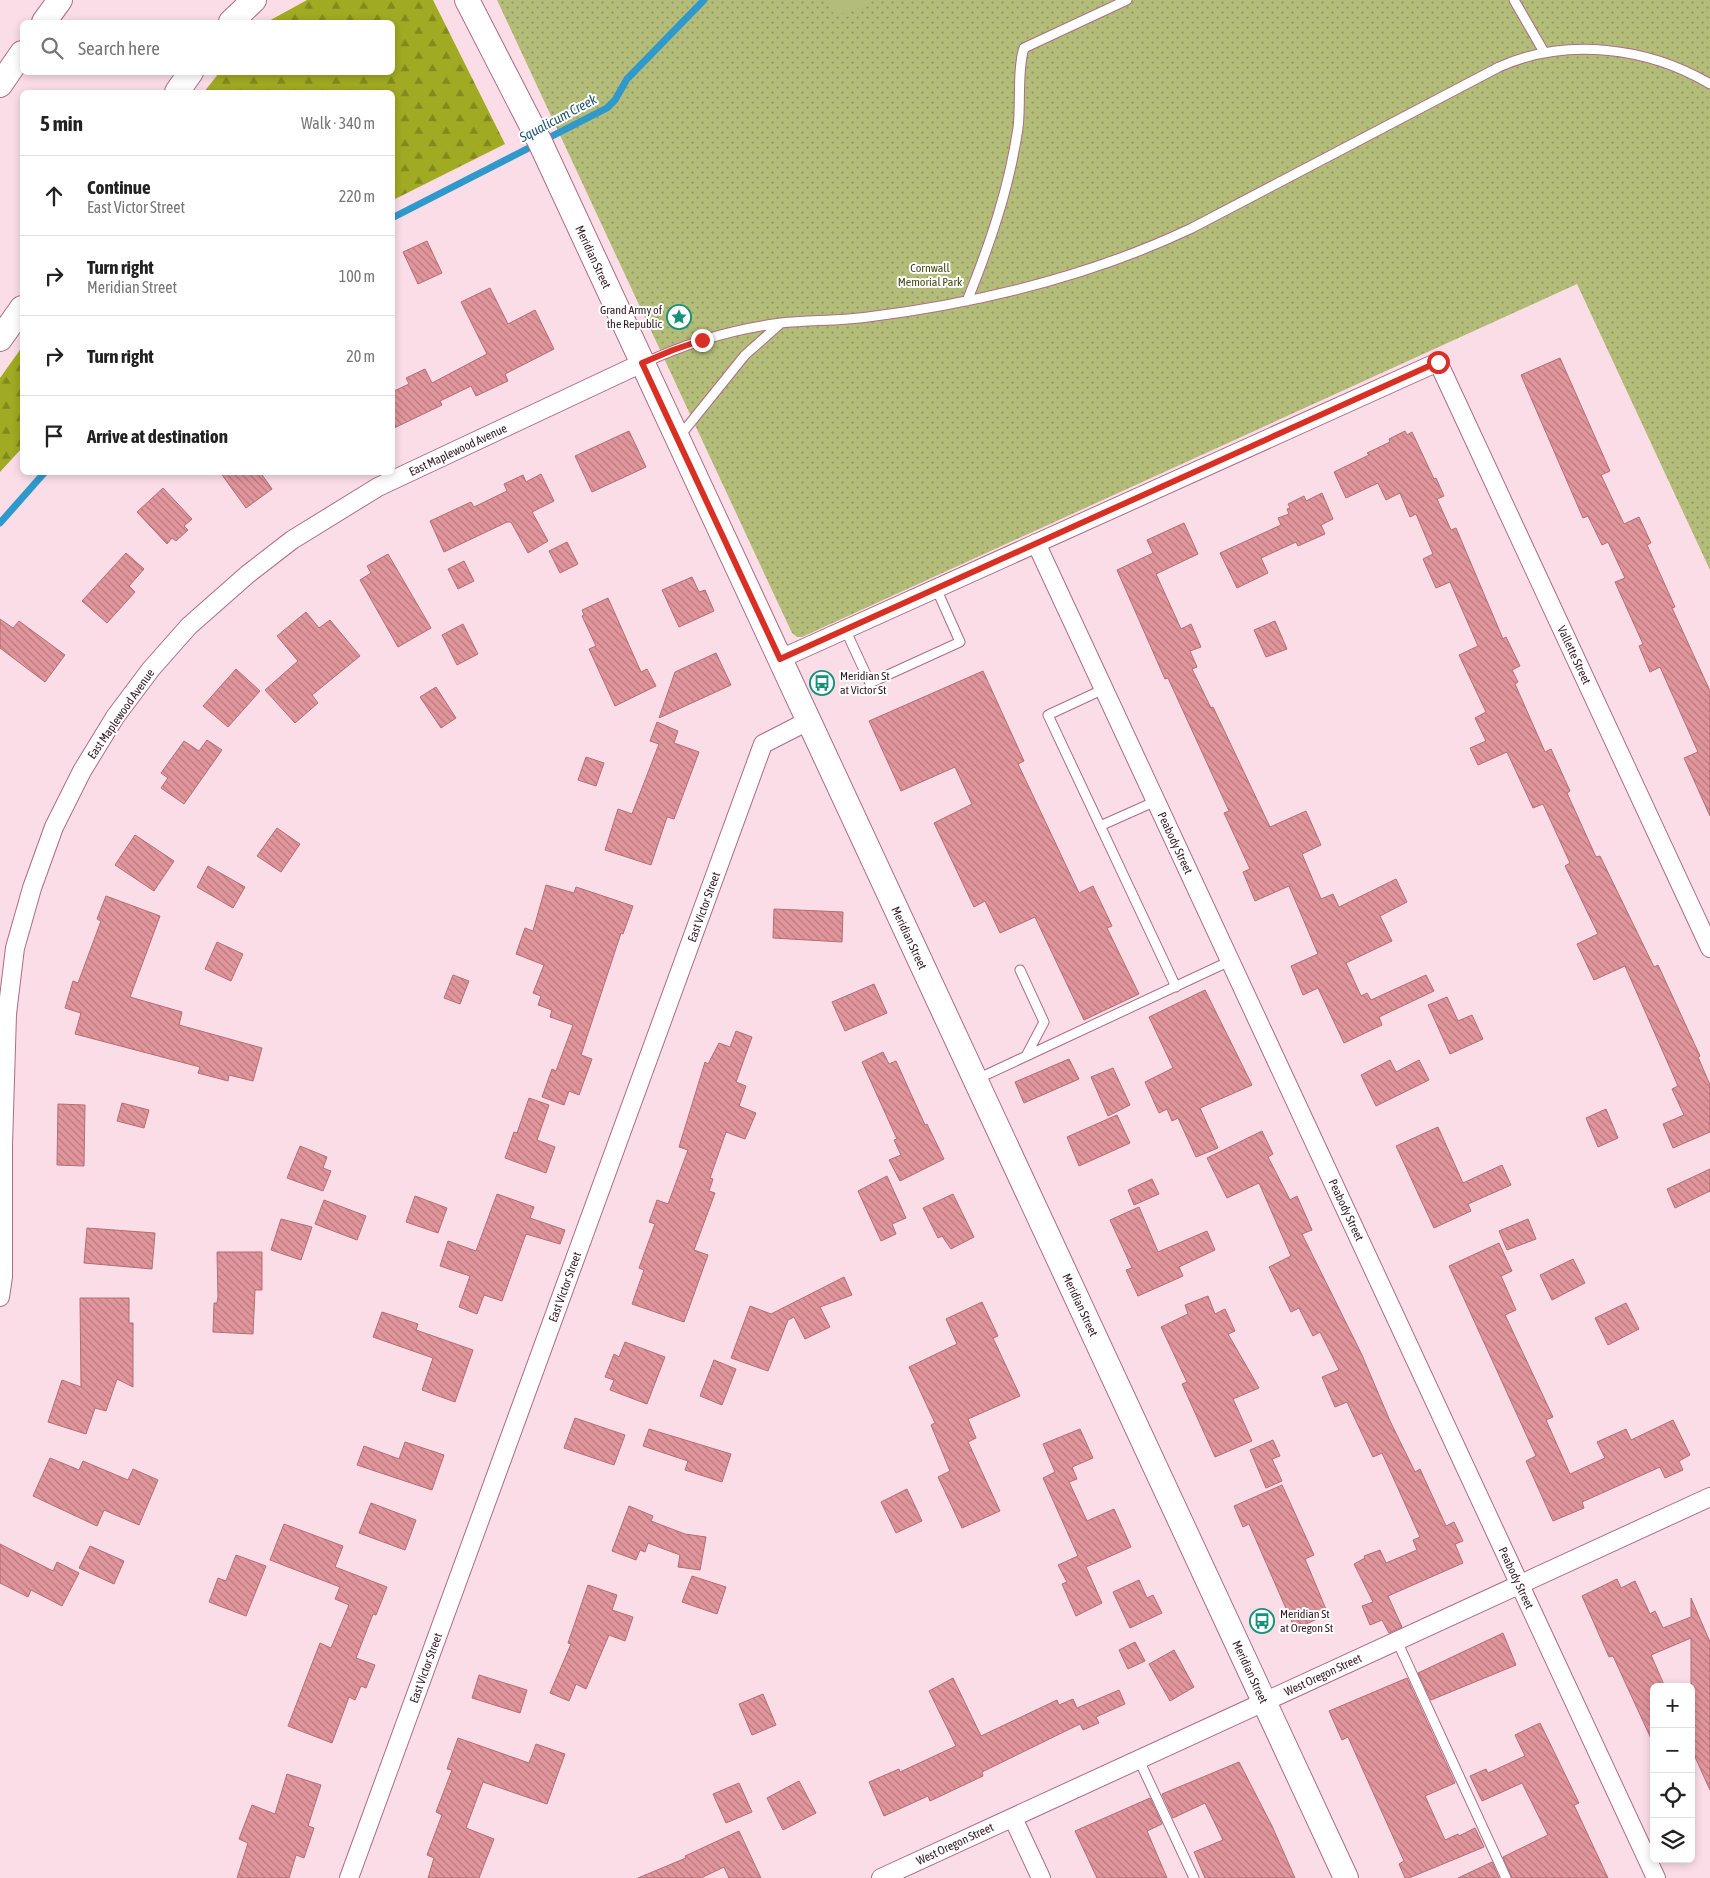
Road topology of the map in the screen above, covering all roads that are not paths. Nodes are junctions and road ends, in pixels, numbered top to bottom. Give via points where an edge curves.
1 (60, 0) edge
2 (254, 0) edge
3 (467, 0) edge
4 (1128, 0) edge
5 (1514, 0) edge
6 (45, 20) edge
7 (233, 20) edge
8 (1544, 52) junction
9 (20, 56) edge
10 (189, 75) edge
11 (1710, 84) edge
12 (0, 85) edge
13 (178, 90) edge
14 (967, 301) junction
15 (20, 311) edge
16 (780, 324) junction
17 (0, 339) edge
18 (642, 363) junction
19 (678, 439) junction
20 (1036, 543) junction
21 (936, 588) junction
22 (845, 629) junction
23 (780, 659) junction
24 (1104, 689) junction
25 (808, 721) junction
26 (1156, 801) junction
27 (1100, 826) junction
28 (1710, 948) edge
29 (1230, 961) junction
30 (1020, 970) dead end
31 (1176, 987) junction
32 (1026, 1056) junction
33 (975, 1080) junction
34 (0, 1297) edge
35 (1710, 1497) edge
36 (1520, 1585) junction
37 (1397, 1641) junction
38 (1264, 1702) junction
39 (1139, 1760) junction
40 (1013, 1818) junction
41 (349, 1878) edge
42 (882, 1878) edge
43 (1041, 1878) edge
44 (1194, 1878) edge
45 (1346, 1878) edge
46 (1506, 1878) edge
47 (1656, 1878) edge

1 - 6 main road
2 - 7 main road
3 - 18 main road, Meridian Street via 540,142
4 - 14 lane via 1024,48 1018,126 1010,171 990,244
5 - 8 lane
8 - 11 lane via 1594,50 1636,55 1665,63
8 - 14 lane via 1499,66 1153,247 1104,265
9 - 12 main road
10 - 13 main road
14 - 16 lane via 868,317
15 - 17 main road
16 - 18 lane via 702,340
16 - 19 lane via 745,355
18 - 19 main road, Meridian Street
18 - 34 street, East Maplewood Avenue via 378,487 292,540 189,626 115,717 82,771 54,827 32,888 16,948 7,1014 3,1277
19 - 23 main road, Meridian Street
20 - 21 street
20 - 24 street, Peabody Street
20 - 28 street, Vallette Street via 1438,362
21 - 22 street
21 - 22 lane via 960,642 870,683
22 - 23 street
23 - 25 main road, Meridian Street
24 - 26 street, Peabody Street
24 - 27 lane via 1048,715
25 - 33 main road, Meridian Street
25 - 41 street, East Victor Street via 763,744
26 - 27 lane
26 - 29 street, Peabody Street
27 - 31 lane
29 - 31 lane
29 - 36 street, Peabody Street
30 - 32 lane via 1044,1022
31 - 32 lane
32 - 33 lane
33 - 38 main road, Meridian Street
35 - 36 street, West Oregon Street
36 - 37 street, West Oregon Street
36 - 47 street, Peabody Street
37 - 38 street, West Oregon Street
37 - 46 lane
38 - 39 street, West Oregon Street
38 - 45 main road, Meridian Street
39 - 40 street, West Oregon Street
39 - 44 lane
40 - 42 street, West Oregon Street
40 - 43 street

